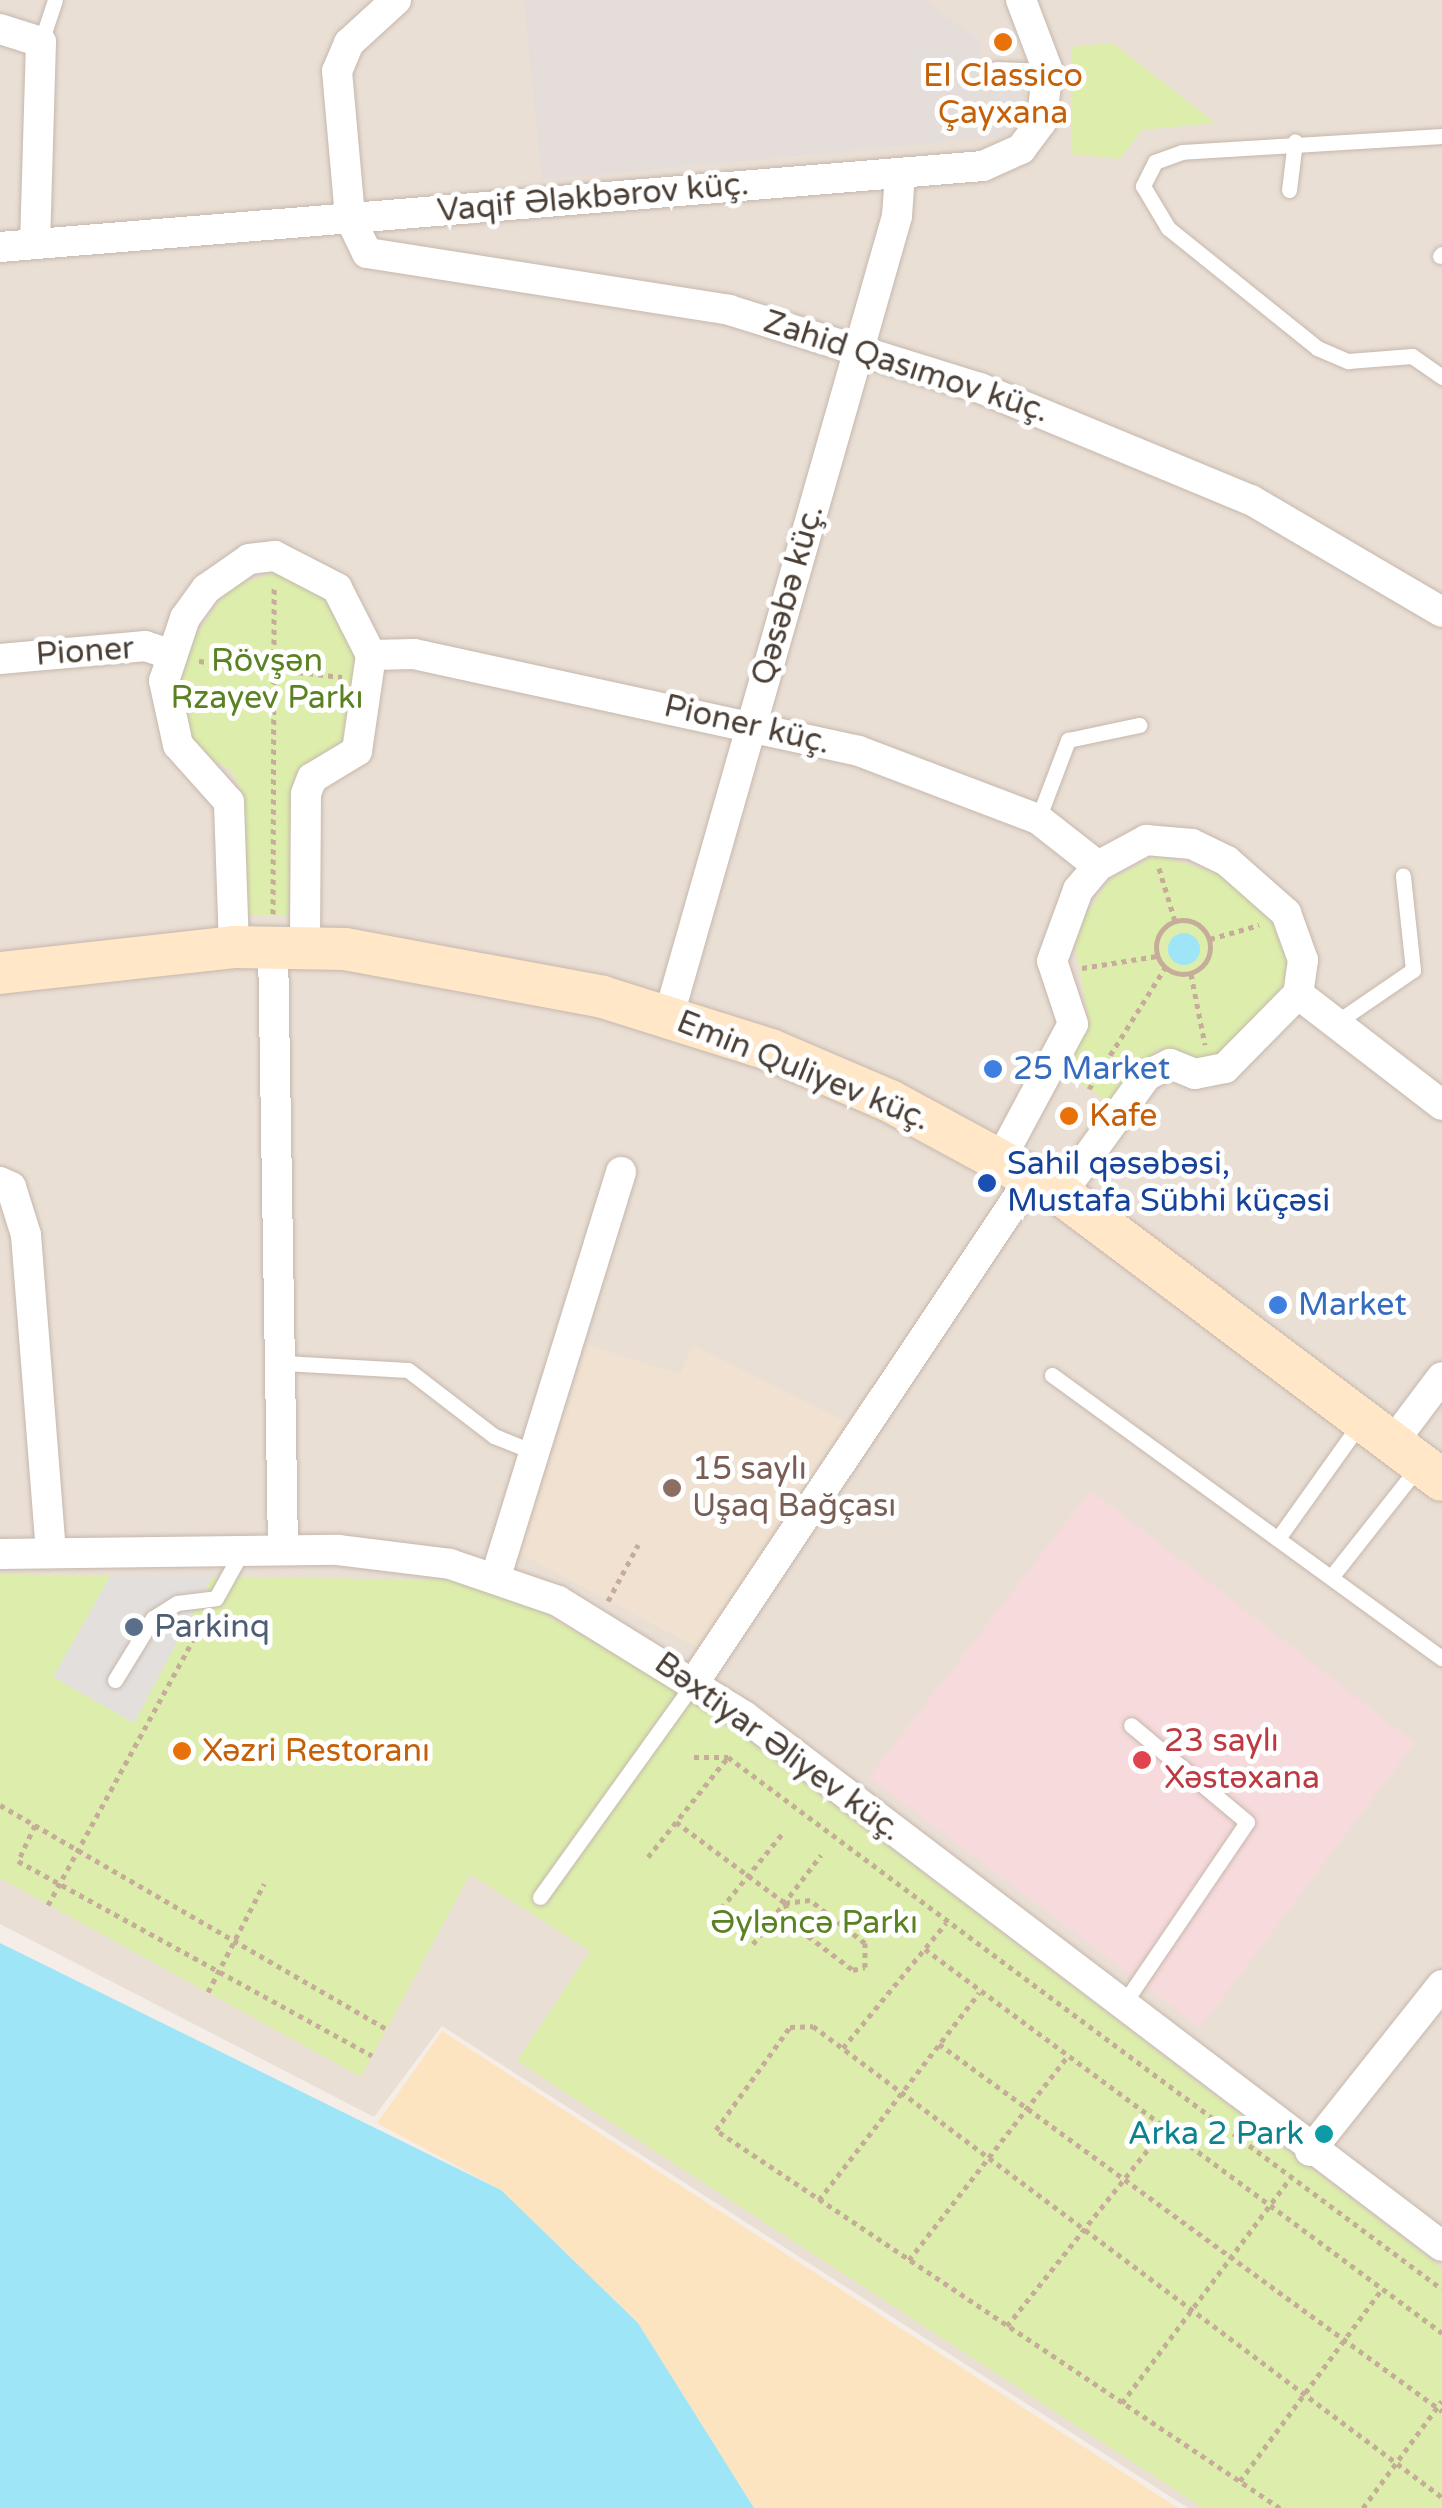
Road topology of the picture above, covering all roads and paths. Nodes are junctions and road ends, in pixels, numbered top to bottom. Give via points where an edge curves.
1 (54, 0) edge
2 (396, 0) edge
3 (1021, 0) edge
4 (0, 29) edge
5 (41, 42) junction
6 (996, 69) dead end
7 (1048, 71) junction
8 (1442, 136) edge
9 (1295, 141) junction
10 (900, 174) junction
11 (1289, 190) dead end
12 (350, 218) junction
13 (35, 244) junction
14 (0, 247) edge
15 (860, 348) junction
16 (1442, 377) edge
17 (274, 572) dead end
18 (1442, 612) edge
19 (174, 656) junction
20 (0, 659) edge
21 (366, 666) junction
22 (274, 674) junction
23 (750, 724) junction
24 (1139, 725) dead end
25 (1038, 819) junction
26 (1155, 855) dead end
27 (1098, 866) junction
28 (1403, 876) dead end
29 (1175, 921) junction
30 (1272, 921) dead end
31 (1210, 940) junction
32 (271, 947) junction
33 (1157, 956) junction
34 (1165, 968) junction
35 (1074, 969) dead end
36 (0, 973) edge
37 (1192, 974) junction
38 (1298, 994) junction
39 (669, 1015) junction
40 (1338, 1022) junction
41 (1208, 1060) dead end
42 (1089, 1089) dead end
43 (1442, 1106) edge
44 (621, 1172) dead end
45 (1031, 1176) junction
46 (0, 1182) edge
47 (284, 1363) junction
48 (1052, 1375) dead end
49 (1442, 1377) edge
50 (1405, 1452) edge
51 (536, 1453) junction
52 (1279, 1537) junction
53 (638, 1545) dead end
54 (244, 1548) junction
55 (283, 1548) junction
56 (51, 1553) junction
57 (0, 1554) edge
58 (496, 1576) junction
59 (1332, 1576) junction
60 (216, 1598) junction
61 (598, 1622) junction
62 (1442, 1658) edge
63 (115, 1680) dead end
64 (695, 1681) junction
65 (1131, 1725) dead end
66 (694, 1757) dead end
67 (728, 1757) junction
68 (0, 1805) edge
69 (676, 1822) junction
70 (35, 1825) junction
71 (783, 1833) dead end
72 (76, 1849) junction
73 (821, 1855) dead end
74 (648, 1857) dead end
75 (749, 1876) junction
76 (59, 1884) junction
77 (264, 1884) dead end
78 (540, 1897) dead end
79 (785, 1902) junction
80 (48, 1905) dead end
81 (715, 1916) dead end
82 (946, 1923) junction
83 (236, 1941) junction
84 (754, 1944) dead end
85 (924, 1950) junction
86 (220, 1972) junction
87 (1442, 1985) edge
88 (208, 1992) dead end
89 (979, 1992) junction
90 (1122, 2006) junction
91 (386, 2028) dead end
92 (939, 2044) junction
93 (843, 2048) junction
94 (372, 2056) dead end
95 (1067, 2057) junction
96 (902, 2092) junction
97 (1027, 2109) junction
98 (1164, 2129) junction
99 (1310, 2151) junction
100 (989, 2158) junction
101 (1290, 2178) junction
102 (1124, 2180) junction
103 (818, 2200) junction
104 (1269, 2206) junction
105 (1084, 2229) junction
106 (1442, 2246) edge
107 (1230, 2258) junction
108 (908, 2260) junction
109 (1382, 2289) junction
110 (1442, 2289) edge
111 (1192, 2310) junction
112 (1006, 2326) junction
113 (1442, 2333) edge
114 (1344, 2341) junction
115 (1304, 2393) junction
116 (1442, 2400) edge
117 (1122, 2403) junction
118 (1440, 2409) edge
119 (1396, 2462) junction
120 (1240, 2481) junction
121 (1442, 2497) edge
122 (1280, 2508) edge
123 (1363, 2508) edge

1 - 5 lane
2 - 12 street via 340,55
3 - 7 street, Vaqif Ələkbərov küç.
4 - 5 street
5 - 13 street
6 - 7 lane
7 - 10 street, Vaqif Ələkbərov küç. via 1042,122 1021,150 983,166
8 - 9 lane
9 - 11 lane
9 - 16 lane via 1165,155 1145,174 1147,199 1168,228 1318,348 1348,361 1412,356
10 - 12 street, Vaqif Ələkbərov küç.
10 - 15 street, Qəsəbə küç.
12 - 13 street, Vaqif Ələkbərov küç.
12 - 15 street, Zahid Qasımov küç. via 367,253 388,259 664,297
13 - 14 street, Vaqif Ələkbərov küç.
15 - 18 street, Zahid Qasımov küç. via 1167,462 1315,532
15 - 23 street, Qəsəbə küç.
17 - 22 path
19 - 20 street, Pioner via 145,646
19 - 21 street via 206,589 249,559 274,556 337,588
19 - 22 path
19 - 32 street via 164,700 178,745 229,802
21 - 22 path
21 - 23 street, Pioner küç. via 414,654
21 - 32 street via 357,751 312,778
22 - 32 path
23 - 25 street, Pioner küç. via 860,751
23 - 39 street, Qəsəbə küç.
24 - 25 lane via 1068,740
25 - 27 street, Pioner küç.
26 - 29 path
27 - 38 street via 1169,838 1227,861 1286,913 1303,960
27 - 45 street via 1054,942 1052,960 1073,1007
28 - 40 lane via 1412,970
29 - 31 path via 1189,920
29 - 33 path via 1156,941
30 - 31 path
31 - 37 path via 1210,954
32 - 36 street, Emin Quliyev küç.
32 - 39 street, Emin Quliyev küç. via 526,980
32 - 47 street
33 - 34 path
33 - 35 path
34 - 37 path
34 - 42 path
37 - 41 path
38 - 40 street
38 - 45 street via 1225,1068 1194,1074 1170,1064 1147,1075
39 - 45 street, Emin Quliyev küç. via 838,1078
40 - 43 street
44 - 51 street
45 - 50 street, Emin Quliyev küç.
45 - 64 street
46 - 56 street via 11,1187 26,1235
47 - 51 lane via 408,1370 494,1436
47 - 55 street
48 - 52 lane
49 - 50 street
50 - 52 lane
50 - 59 lane
51 - 58 street
52 - 59 lane
53 - 61 path
54 - 55 street, Bəxtiyar Əliyev küç.
54 - 56 street, Bəxtiyar Əliyev küç.
54 - 60 lane
55 - 58 street, Bəxtiyar Əliyev küç. via 400,1556
56 - 57 street, Bəxtiyar Əliyev küç.
58 - 61 street, Bəxtiyar Əliyev küç.
59 - 62 lane
60 - 63 lane via 165,1608
60 - 72 path
61 - 64 street, Bəxtiyar Əliyev küç.
64 - 78 lane
64 - 90 street, Bəxtiyar Əliyev küç.
65 - 90 lane via 1247,1822
66 - 67 path
67 - 69 path
67 - 82 path
68 - 70 path
69 - 74 path
69 - 75 path
70 - 72 path
70 - 76 path via 18,1861
71 - 75 path
72 - 76 path
72 - 83 path
73 - 79 path
75 - 79 path
75 - 81 path
76 - 80 path
76 - 86 path
77 - 83 path
79 - 79 path via 792,1924 853,1970 865,1967 864,1943 810,1900
79 - 84 path
82 - 85 path
82 - 101 path
83 - 86 path
83 - 91 path
85 - 89 path
85 - 93 path
86 - 88 path
86 - 94 path
87 - 99 street
89 - 92 path
89 - 95 path
90 - 99 street, Bəxtiyar Əliyev küç.
92 - 96 path
92 - 97 path
93 - 96 path
93 - 103 path via 798,2021 714,2123
95 - 97 path
95 - 98 path
96 - 100 path
96 - 103 path
97 - 100 path
97 - 102 path
98 - 102 path
98 - 104 path
99 - 101 path
99 - 106 street, Bəxtiyar Əliyev küç.
100 - 105 path
100 - 108 path
101 - 104 path
101 - 110 path
102 - 105 path
102 - 107 path
103 - 108 path
104 - 107 path
104 - 109 path
105 - 111 path
105 - 112 path
107 - 111 path
107 - 114 path
108 - 112 path
109 - 113 path
109 - 114 path
111 - 115 path
111 - 117 path
112 - 117 path
114 - 115 path
114 - 118 path
115 - 119 path
115 - 120 path
116 - 118 path
117 - 120 path
118 - 119 path
119 - 121 path
119 - 123 path
120 - 122 path

